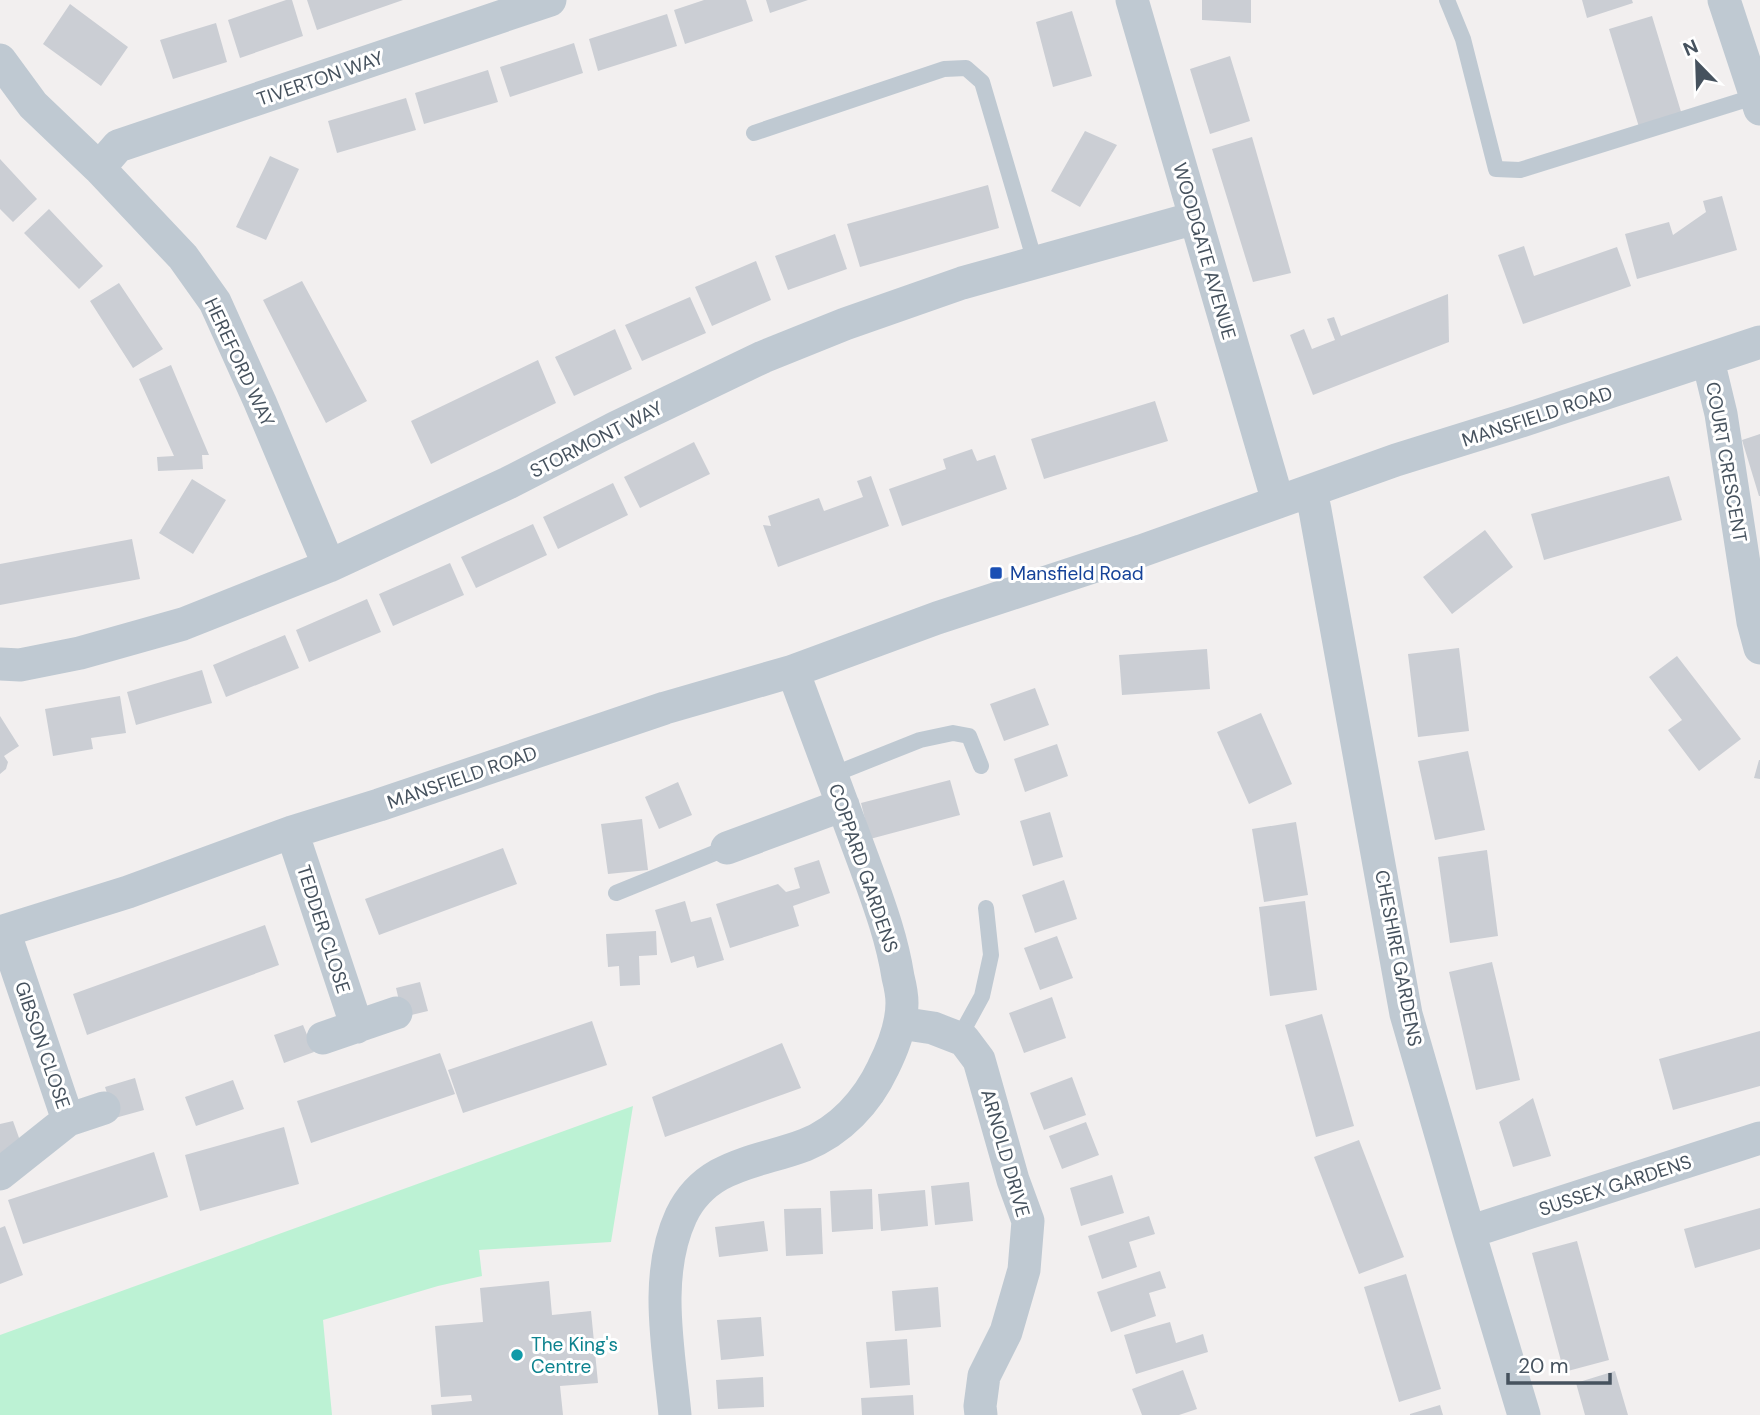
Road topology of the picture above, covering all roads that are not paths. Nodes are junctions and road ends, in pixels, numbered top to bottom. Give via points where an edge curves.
1 (550, 0) edge
2 (1132, 0) edge
3 (1447, 0) edge
4 (1724, 0) edge
5 (0, 60) edge
6 (1759, 100) edge
7 (754, 133) dead end
8 (99, 168) junction
9 (1195, 218) junction
10 (1034, 262) junction
11 (1760, 342) edge
12 (1708, 360) junction
13 (1311, 491) junction
14 (1278, 502) junction
15 (329, 566) junction
16 (1760, 648) edge
17 (0, 664) edge
18 (793, 671) junction
19 (981, 766) dead end
20 (837, 790) junction
21 (292, 832) junction
22 (727, 848) joint
23 (616, 892) dead end
24 (986, 908) dead end
25 (2, 932) edge
26 (396, 1013) dead end
27 (900, 1023) junction
28 (356, 1027) junction
29 (323, 1038) dead end
30 (959, 1038) junction
31 (104, 1108) dead end
32 (68, 1120) junction
33 (1760, 1138) edge
34 (0, 1174) edge
35 (1469, 1232) junction
36 (675, 1415) edge
37 (981, 1415) edge
38 (1524, 1415) edge

1 - 8 street, TIVERTON WAY via 118,146
2 - 9 street, WOODGATE AVENUE
3 - 6 lane via 1463,39 1496,169 1520,170
4 - 6 street
5 - 8 street, HEREFORD WAY via 33,105
7 - 10 lane via 944,69 965,68 982,82
8 - 15 street, HEREFORD WAY via 183,257 215,302
9 - 10 street, STORMONT WAY
9 - 14 street, WOODGATE AVENUE
10 - 15 street, STORMONT WAY via 845,324 763,357
11 - 12 street, MANSFIELD ROAD
12 - 13 street, MANSFIELD ROAD
12 - 16 street, COURT CRESCENT
13 - 14 street, MANSFIELD ROAD
13 - 35 street, CHESHIRE GARDENS via 1406,1014
14 - 18 street, MANSFIELD ROAD
15 - 17 street, STORMONT WAY via 183,624 80,653 20,665
18 - 20 street, COPPARD GARDENS
18 - 21 street, MANSFIELD ROAD via 665,708
19 - 20 lane via 970,736 953,733 920,740
20 - 22 street
20 - 27 street, COPPARD GARDENS via 895,956 902,1001
21 - 25 street, MANSFIELD ROAD
21 - 28 street, TEDDER CLOSE
22 - 23 lane
24 - 30 lane via 991,955 982,996
25 - 32 street, GIBSON CLOSE
26 - 28 street
27 - 30 street
27 - 36 street, COPPARD GARDENS via 875,1085 833,1130 718,1174 682,1214 669,1248 664,1304
28 - 29 street
30 - 37 street, ARNOLD DRIVE via 979,1060 1028,1221 1024,1270 1006,1332 984,1377
31 - 32 street, GIBSON CLOSE
32 - 34 street, GIBSON CLOSE
33 - 35 street, SUSSEX GARDENS
35 - 38 street, CHESHIRE GARDENS

